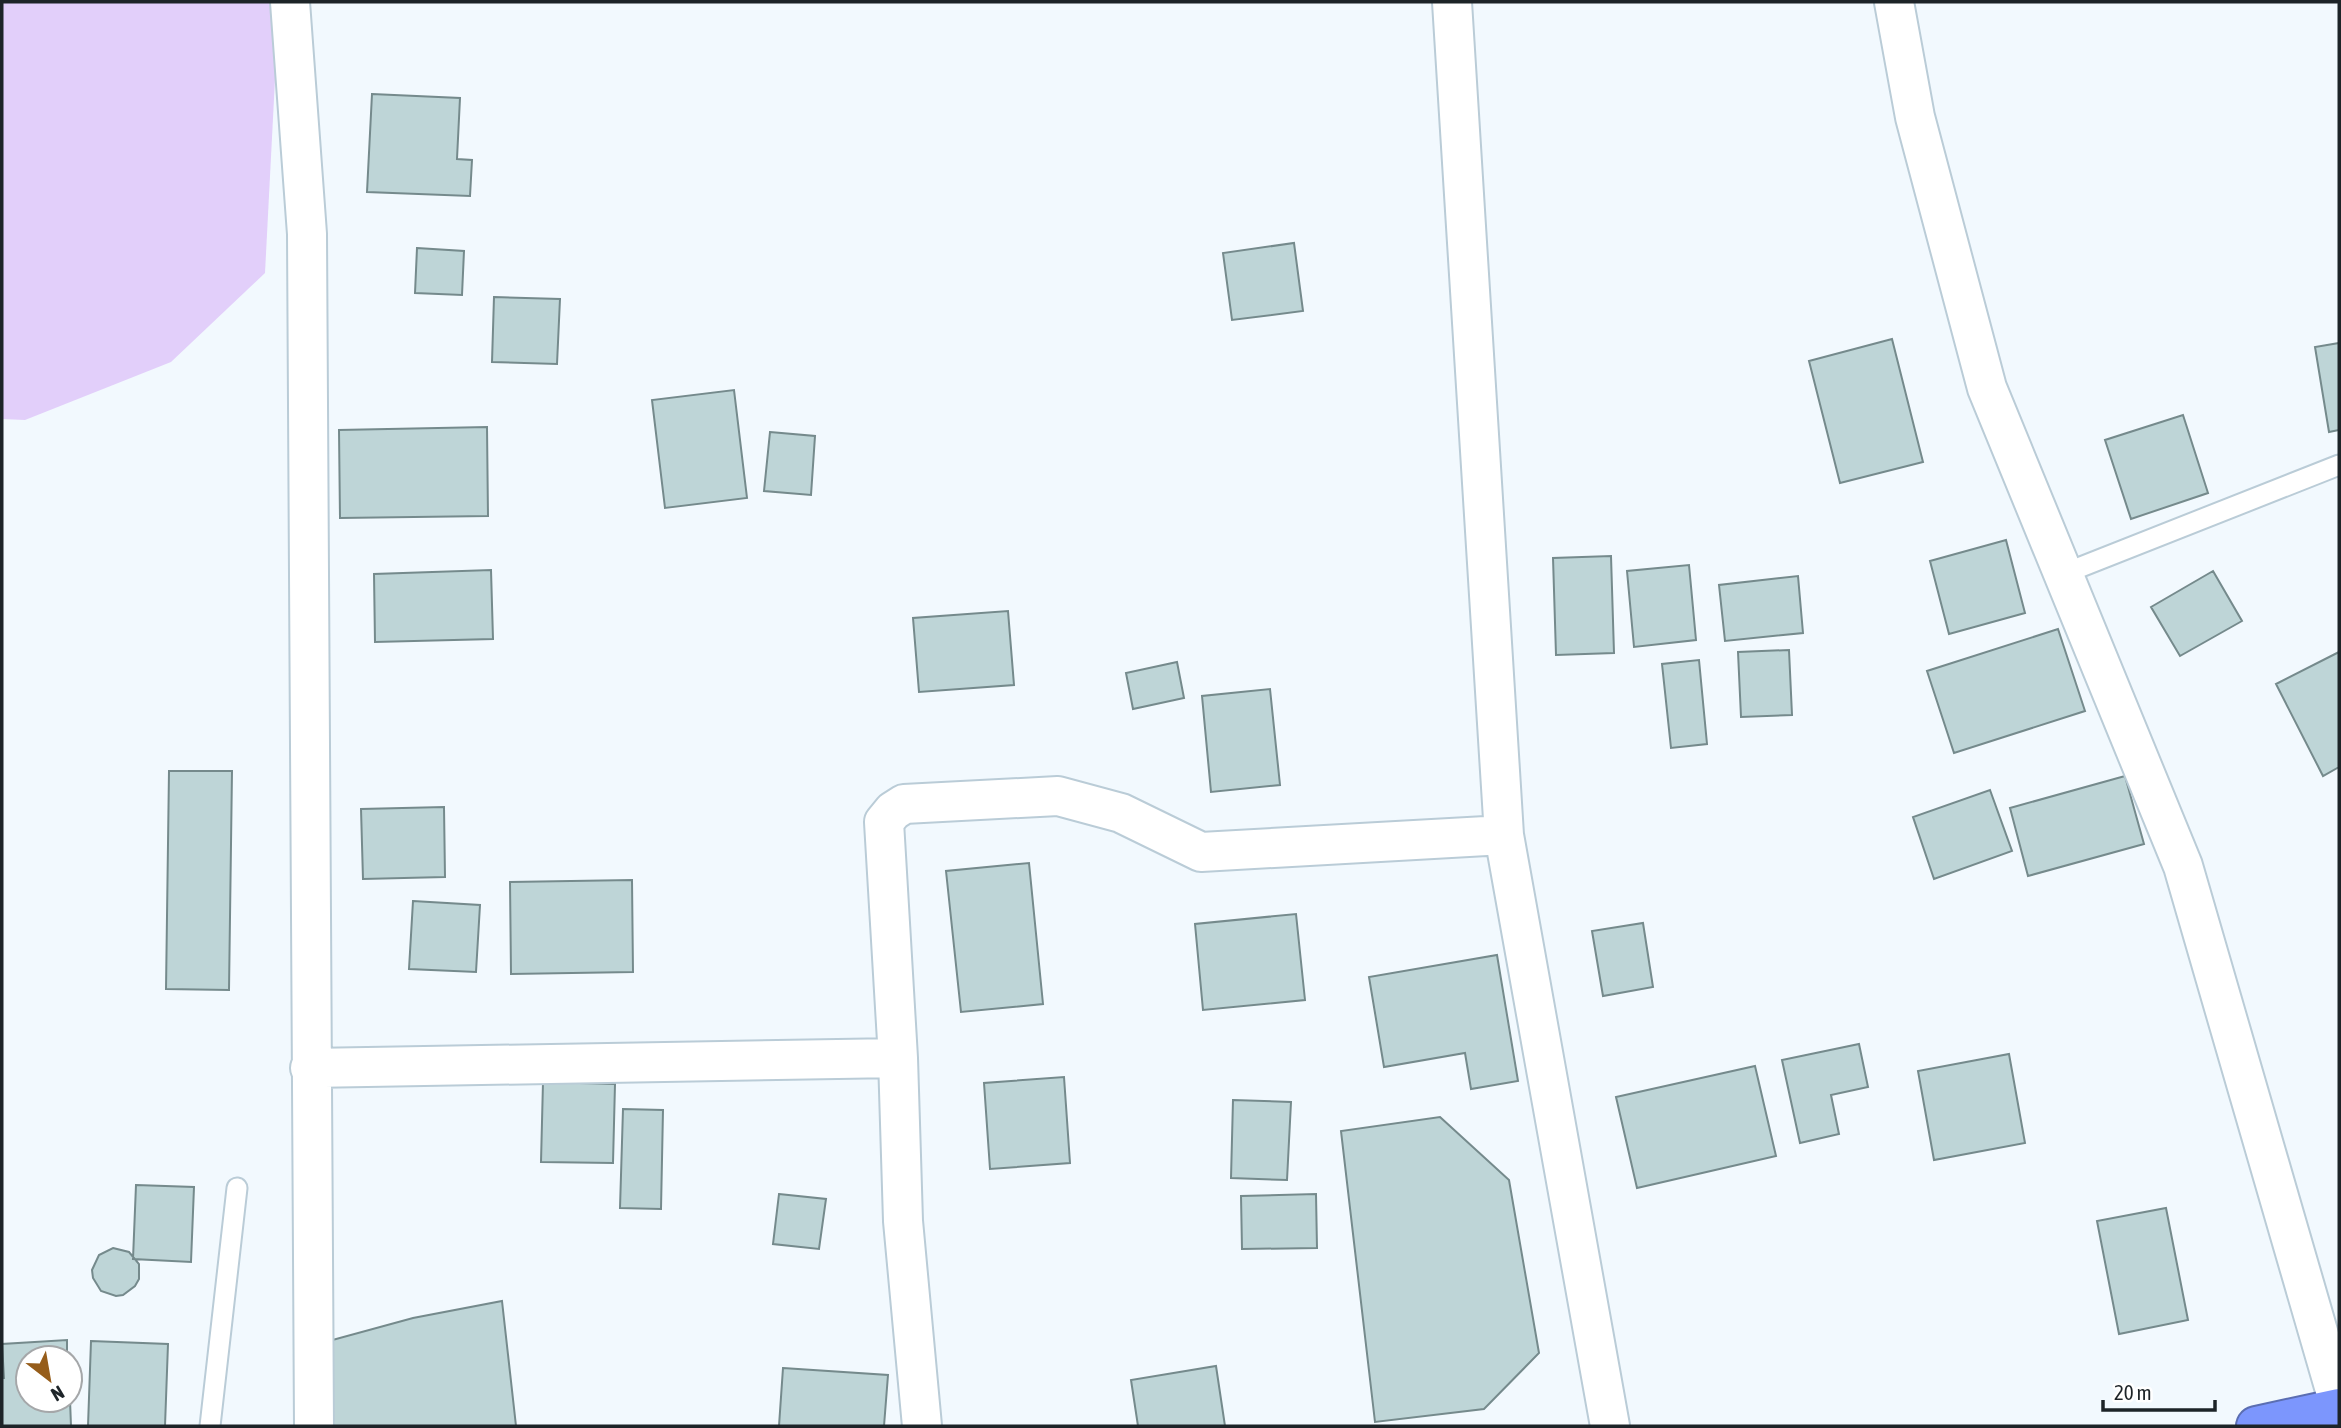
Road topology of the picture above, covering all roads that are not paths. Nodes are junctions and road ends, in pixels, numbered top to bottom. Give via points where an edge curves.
1 (290, 2) edge
2 (1452, 2) edge
3 (1894, 2) edge
4 (2339, 465) edge
5 (2063, 574) junction
6 (1504, 835) junction
7 (898, 1058) junction
8 (310, 1068) junction
9 (237, 1188) dead end
10 (2339, 1406) edge
11 (210, 1426) edge
12 (314, 1426) edge
13 (922, 1426) edge
14 (1611, 1426) edge
15 (2256, 1426) edge

1 - 8 street via 307,234
2 - 6 street
3 - 5 street via 1915,117 1987,388
4 - 5 lane
5 - 10 street via 2183,866
6 - 7 street via 1200,852 1121,813 1058,796 904,804 884,822
6 - 14 street
7 - 8 street
7 - 13 street via 902,1222
8 - 12 street
9 - 11 lane
10 - 15 highway

